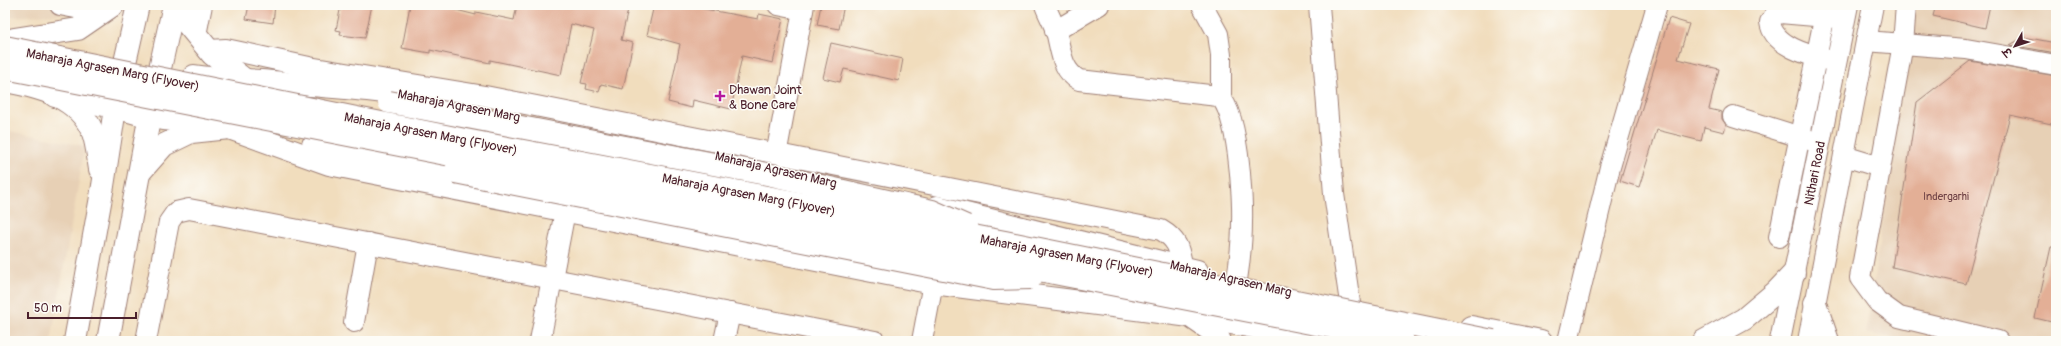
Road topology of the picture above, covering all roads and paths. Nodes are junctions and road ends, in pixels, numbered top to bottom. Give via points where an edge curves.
1 (60, 5) edge
2 (138, 5) edge
3 (174, 5) edge
4 (186, 5) edge
5 (202, 5) edge
6 (778, 5) edge
7 (1045, 5) edge
8 (1099, 5) edge
9 (1202, 5) edge
10 (1319, 5) edge
11 (1657, 5) edge
12 (1873, 5) edge
13 (1906, 5) edge
14 (803, 7) edge
15 (107, 9) edge
16 (1826, 11) edge
17 (1846, 12) edge
18 (1055, 30) junction
19 (8, 41) edge
20 (1866, 41) junction
21 (203, 43) junction
22 (1903, 44) junction
23 (128, 52) junction
24 (1817, 57) junction
25 (162, 60) junction
26 (1836, 62) junction
27 (2056, 65) edge
28 (5, 68) edge
29 (245, 80) junction
30 (5, 81) edge
31 (55, 96) junction
32 (1221, 98) junction
33 (115, 107) junction
34 (1733, 116) dead end
35 (150, 117) junction
36 (229, 128) junction
37 (1800, 137) junction
38 (1820, 143) junction
39 (1844, 156) junction
40 (775, 160) junction
41 (1880, 167) junction
42 (141, 171) junction
43 (103, 186) junction
44 (565, 211) junction
45 (1779, 237) dead end
46 (1005, 242) junction
47 (368, 243) junction
48 (760, 248) junction
49 (1183, 268) junction
50 (1794, 273) junction
51 (1072, 277) junction
52 (552, 278) junction
53 (1237, 280) junction
54 (933, 283) junction
55 (1350, 303) junction
56 (1815, 303) junction
57 (730, 313) junction
58 (1190, 316) junction
59 (354, 322) dead end
60 (1257, 334) edge
61 (1959, 336) edge
62 (75, 341) edge
63 (108, 341) edge
64 (146, 341) edge
65 (540, 341) edge
66 (724, 341) edge
67 (875, 341) edge
68 (922, 341) edge
69 (1220, 341) edge
70 (1353, 341) edge
71 (1403, 341) edge
72 (1493, 341) edge
73 (1541, 341) edge
74 (1568, 341) edge
75 (1704, 341) edge
76 (1780, 341) edge
77 (1808, 341) edge
78 (1828, 341) edge
79 (1998, 341) edge

1 - 15 street
2 - 23 main road
3 - 25 main road
4 - 21 main road via 188,25
5 - 21 street
6 - 14 street
7 - 18 street
8 - 18 street
9 - 32 street via 1218,34 1221,55
10 - 55 street via 1334,194
11 - 74 street via 1610,167
12 - 20 street
13 - 22 street
14 - 40 street
15 - 19 main road via 78,29
16 - 17 street
16 - 24 street
16 - 24 street via 1780,13 1770,22 1771,28 1784,42
17 - 26 street, Nithari Road
18 - 32 street via 1064,65 1070,75 1079,80
19 - 23 main road
19 - 46 main road, Maharaja Agrasen Marg (Flyover), bridge via 457,139
20 - 22 street
20 - 39 street
21 - 29 main road
21 - 40 street via 309,67 485,96
22 - 27 street via 1966,49
22 - 41 street
23 - 25 main road, Maharaja Agrasen Marg
23 - 33 main road
24 - 26 street
24 - 37 street
25 - 29 main road, Maharaja Agrasen Marg via 216,80
25 - 35 main road
26 - 38 street, Nithari Road
28 - 51 main road, Maharaja Agrasen Marg (Flyover), bridge
29 - 40 main road, Maharaja Agrasen Marg via 400,93
29 - 46 main road, bridge via 389,102 772,175 932,211
30 - 31 main road via 28,85
31 - 33 main road
31 - 43 main road via 68,101 85,119 93,134
32 - 53 street via 1227,105 1234,129 1239,171 1242,226
33 - 35 main road
33 - 43 main road
34 - 37 street
35 - 36 main road
35 - 42 main road
36 - 42 main road via 184,135 164,145
36 - 44 main road via 329,164
36 - 51 main road, bridge via 994,278
37 - 38 street
37 - 45 street
38 - 50 street, Nithari Road
39 - 41 street
39 - 56 street
40 - 48 street
40 - 49 main road, Maharaja Agrasen Marg
40 - 49 street via 1161,230 1171,236 1178,245
41 - 61 street via 1860,278 1877,301 1899,318
42 - 63 main road
43 - 62 main road
44 - 48 main road
44 - 52 street
46 - 72 main road, Maharaja Agrasen Marg (Flyover), bridge
47 - 52 street
47 - 59 street
47 - 64 street via 189,209 176,212 169,222
48 - 54 main road
49 - 53 main road, Maharaja Agrasen Marg
50 - 75 main road via 1744,319
50 - 76 street, Nithari Road
51 - 71 main road, Maharaja Agrasen Marg (Flyover), bridge
52 - 57 street
52 - 65 street
53 - 55 main road, Maharaja Agrasen Marg
54 - 58 main road
54 - 68 street
55 - 73 main road, Maharaja Agrasen Marg
56 - 77 street
56 - 78 main road
57 - 66 street
57 - 67 street
58 - 60 main road
58 - 69 main road via 1216,334
60 - 70 main road
61 - 79 street

